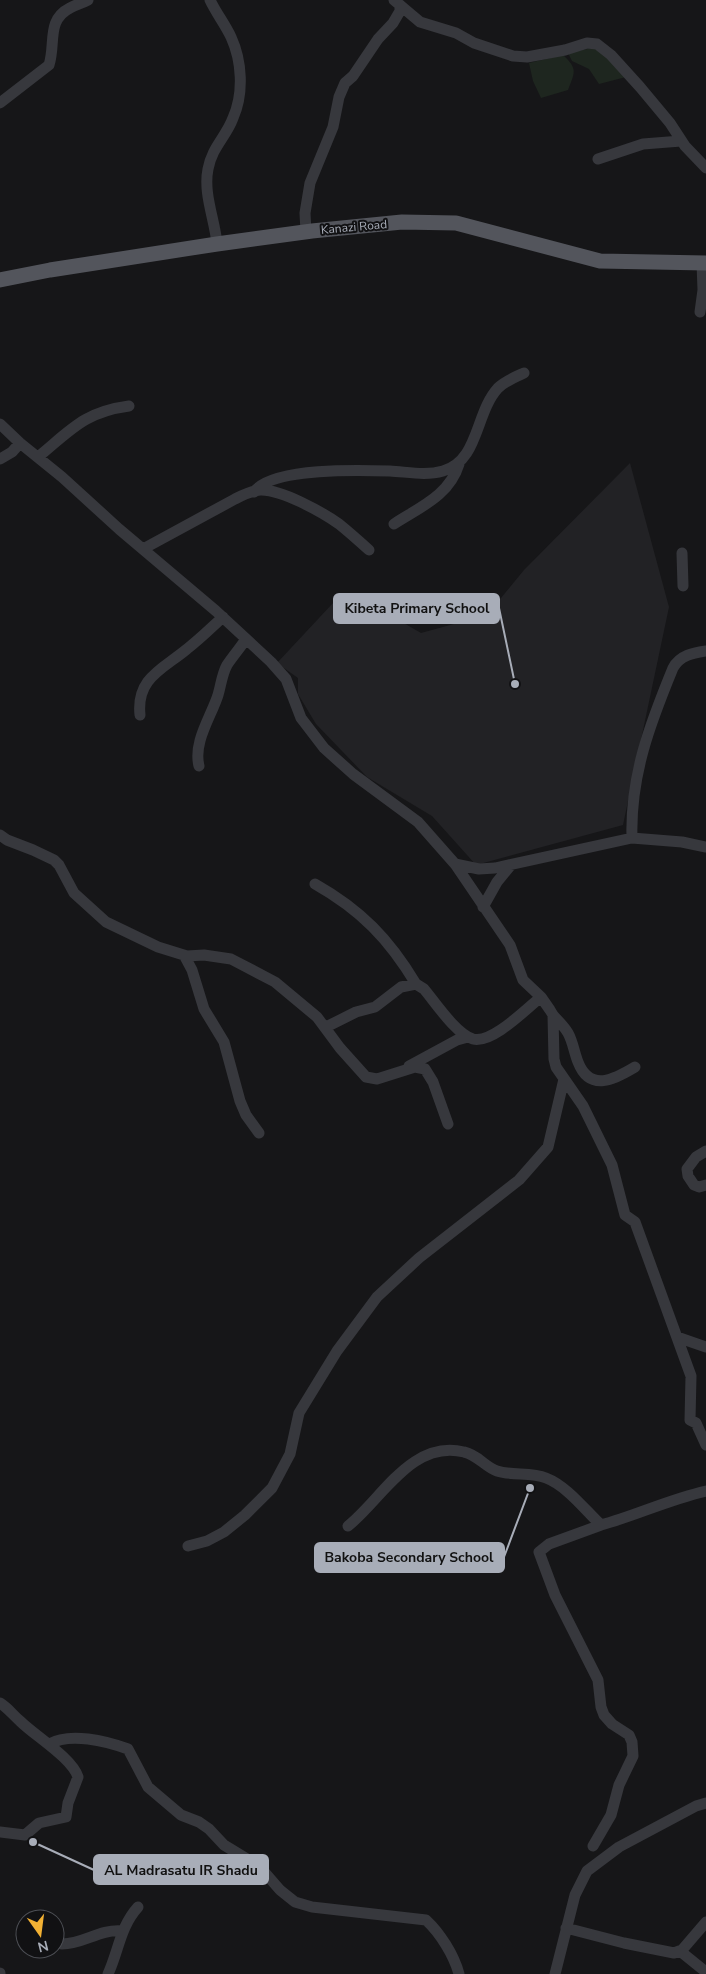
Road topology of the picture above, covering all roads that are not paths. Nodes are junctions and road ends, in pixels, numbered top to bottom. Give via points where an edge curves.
1 (88, 0) edge
2 (210, 0) edge
3 (397, 3) edge
4 (0, 103) edge
5 (681, 141) junction
6 (598, 159) dead end
7 (706, 168) edge
8 (306, 232) junction
9 (217, 244) junction
10 (704, 263) edge
11 (0, 280) edge
12 (700, 312) dead end
13 (524, 373) dead end
14 (129, 406) dead end
15 (0, 424) edge
16 (20, 442) junction
17 (38, 457) junction
18 (0, 459) edge
19 (459, 464) junction
20 (254, 492) junction
21 (394, 524) dead end
22 (144, 548) junction
23 (369, 550) dead end
24 (682, 553) dead end
25 (683, 586) dead end
26 (223, 617) junction
27 (246, 639) junction
28 (706, 651) edge
29 (140, 715) dead end
30 (199, 766) dead end
31 (0, 835) edge
32 (632, 838) junction
33 (706, 847) edge
34 (455, 864) junction
35 (511, 865) junction
36 (315, 884) dead end
37 (483, 907) junction
38 (184, 955) junction
39 (416, 984) junction
40 (541, 997) junction
41 (553, 1015) junction
42 (326, 1028) junction
43 (468, 1037) junction
44 (635, 1066) dead end
45 (403, 1070) junction
46 (564, 1079) junction
47 (448, 1124) dead end
48 (259, 1133) dead end
49 (706, 1151) edge
50 (706, 1185) edge
51 (677, 1337) junction
52 (706, 1347) edge
53 (706, 1445) edge
54 (706, 1491) edge
55 (601, 1525) junction
56 (348, 1526) dead end
57 (188, 1546) dead end
58 (0, 1703) edge
59 (49, 1744) junction
60 (706, 1803) edge
61 (0, 1832) edge
62 (593, 1846) dead end
63 (138, 1907) dead end
64 (706, 1922) edge
65 (566, 1928) junction
66 (122, 1931) junction
67 (65, 1944) edge
68 (680, 1951) junction
69 (706, 1972) edge
70 (108, 1974) edge
71 (459, 1974) edge
72 (555, 1974) edge

1 - 4 street via 68,8 56,19 49,65
2 - 9 street via 240,62 239,94 233,119 215,148 208,170 208,198
3 - 5 street via 420,22 513,56 527,57 587,43 598,44 640,87
3 - 8 street via 400,11 393,23 345,83 339,97 333,127 310,183 305,213
5 - 6 street via 643,144
5 - 7 street
8 - 9 main road, Kanazi Road
8 - 10 main road, Kanazi Road via 402,222 456,222 600,262
9 - 11 main road, Kanazi Road
10 - 12 street
13 - 19 street via 499,387 490,398 464,460
14 - 17 street via 88,417
15 - 16 street
16 - 17 street
16 - 18 street
17 - 22 street
19 - 20 street via 433,473 309,472 268,481
19 - 21 street via 455,476 437,497
20 - 22 street via 234,499
20 - 23 street via 272,491 288,496 337,523
22 - 26 street
24 - 25 street
26 - 27 street
26 - 29 street via 187,650 150,677 138,701
27 - 30 street via 224,674 199,745
27 - 34 street via 286,679 301,718 324,748 418,822
28 - 32 street via 680,659 671,673 638,767 631,813
31 - 38 street via 54,860 74,893 106,922 158,947
32 - 33 street
32 - 35 street
34 - 35 street via 479,869
34 - 37 street
35 - 37 street
36 - 39 street via 342,899 366,919 399,956
37 - 40 street via 510,945 523,980
38 - 42 street via 220,956 242,964 291,994
38 - 48 street via 204,1009 224,1042 240,1101
39 - 42 street via 401,986 375,1007 356,1012
39 - 43 street
40 - 41 street
40 - 43 street via 492,1036 480,1040
41 - 44 street via 568,1032 578,1062 588,1077 596,1081 608,1080
41 - 46 street via 554,1059
42 - 45 street via 366,1077 377,1079
43 - 45 street
45 - 47 street via 420,1067 429,1074
46 - 51 street via 583,1106 612,1165 625,1216 635,1222
46 - 57 street via 548,1148 519,1180 419,1258 377,1296 337,1351 299,1413 290,1454 272,1488 224,1532 208,1541
49 - 50 street via 696,1157 687,1169 694,1186
51 - 52 street
51 - 53 street via 691,1376 690,1420 696,1423
54 - 55 street
55 - 56 street via 547,1478 498,1471 474,1455 449,1450 413,1462
55 - 62 street via 549,1544 539,1552 558,1602 600,1684 603,1713 612,1724 629,1735 632,1742 633,1756 619,1785 611,1815
58 - 59 street
59 - 61 street via 78,1776 67,1815 39,1823 25,1835
59 - 71 street via 72,1737 128,1749 148,1787 181,1815 199,1822 224,1845 260,1867 295,1902 312,1907 426,1920 441,1938
60 - 65 street via 619,1847 587,1870 575,1895
63 - 66 street
64 - 68 street
65 - 68 street via 654,1949
65 - 72 street
66 - 67 street via 110,1930
66 - 70 street
68 - 69 street

